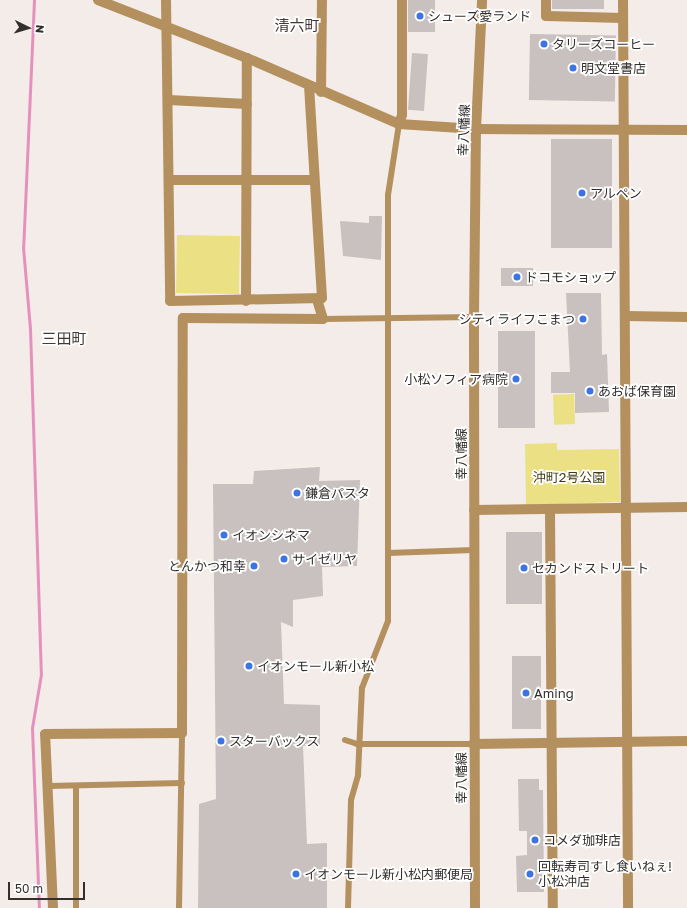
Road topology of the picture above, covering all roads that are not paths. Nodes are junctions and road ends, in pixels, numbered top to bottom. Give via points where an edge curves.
1 (98, 0) edge
2 (166, 0) edge
3 (322, 0) edge
4 (402, 0) edge
5 (482, 0) edge
6 (546, 0) edge
7 (623, 0) edge
8 (623, 18) junction
9 (167, 25) junction
10 (247, 58) junction
11 (309, 86) junction
12 (321, 92) junction
13 (169, 100) junction
14 (247, 104) junction
15 (399, 124) junction
16 (625, 129) junction
17 (476, 130) junction
18 (687, 130) edge
19 (245, 178) junction
20 (169, 180) junction
21 (312, 180) junction
22 (317, 299) junction
23 (246, 301) junction
24 (626, 316) junction
25 (474, 317) junction
26 (687, 317) edge
27 (389, 318) junction
28 (323, 319) junction
29 (627, 506) junction
30 (687, 507) edge
31 (550, 509) junction
32 (474, 510) junction
33 (474, 550) junction
34 (388, 553) junction
35 (182, 733) junction
36 (345, 740) dead end
37 (687, 741) edge
38 (628, 742) junction
39 (552, 743) junction
40 (357, 744) junction
41 (473, 744) junction
42 (182, 783) junction
43 (48, 786) junction
44 (76, 786) junction
45 (53, 908) edge
46 (76, 908) edge
47 (179, 908) edge
48 (348, 908) edge
49 (475, 908) edge
50 (552, 908) edge
51 (628, 908) edge

1 - 9 street
2 - 9 street
3 - 12 street
4 - 15 street via 402,115
5 - 17 street, 幸八幡線
6 - 8 street via 546,16
7 - 8 street
8 - 16 street
9 - 10 street
9 - 13 street
10 - 11 street
10 - 14 street
11 - 12 street
11 - 21 street
12 - 15 street
13 - 14 street
13 - 20 street
14 - 19 street
15 - 17 street
15 - 27 lane via 388,195
16 - 17 street
16 - 18 street
16 - 24 street
17 - 25 street, 幸八幡線
19 - 20 street
19 - 21 street
19 - 23 street
20 - 23 street via 170,302
21 - 22 street via 322,298
22 - 23 street
22 - 28 street
24 - 26 street
24 - 29 street
25 - 27 lane
25 - 32 street, 幸八幡線
27 - 28 lane
27 - 34 lane
28 - 35 street via 183,318
29 - 30 street
29 - 31 street
29 - 38 street
31 - 32 street
31 - 39 street
32 - 33 street, 幸八幡線
33 - 34 lane
33 - 41 street, 幸八幡線
34 - 40 lane via 388,621 362,688
35 - 42 lane
35 - 43 street via 45,734
36 - 40 lane
37 - 38 street
38 - 39 street
38 - 51 street
39 - 41 street
39 - 50 street
40 - 41 lane
40 - 48 lane via 358,775 351,800
41 - 49 street, 幸八幡線
42 - 44 lane
42 - 47 lane
43 - 44 lane
43 - 45 street
44 - 46 lane

